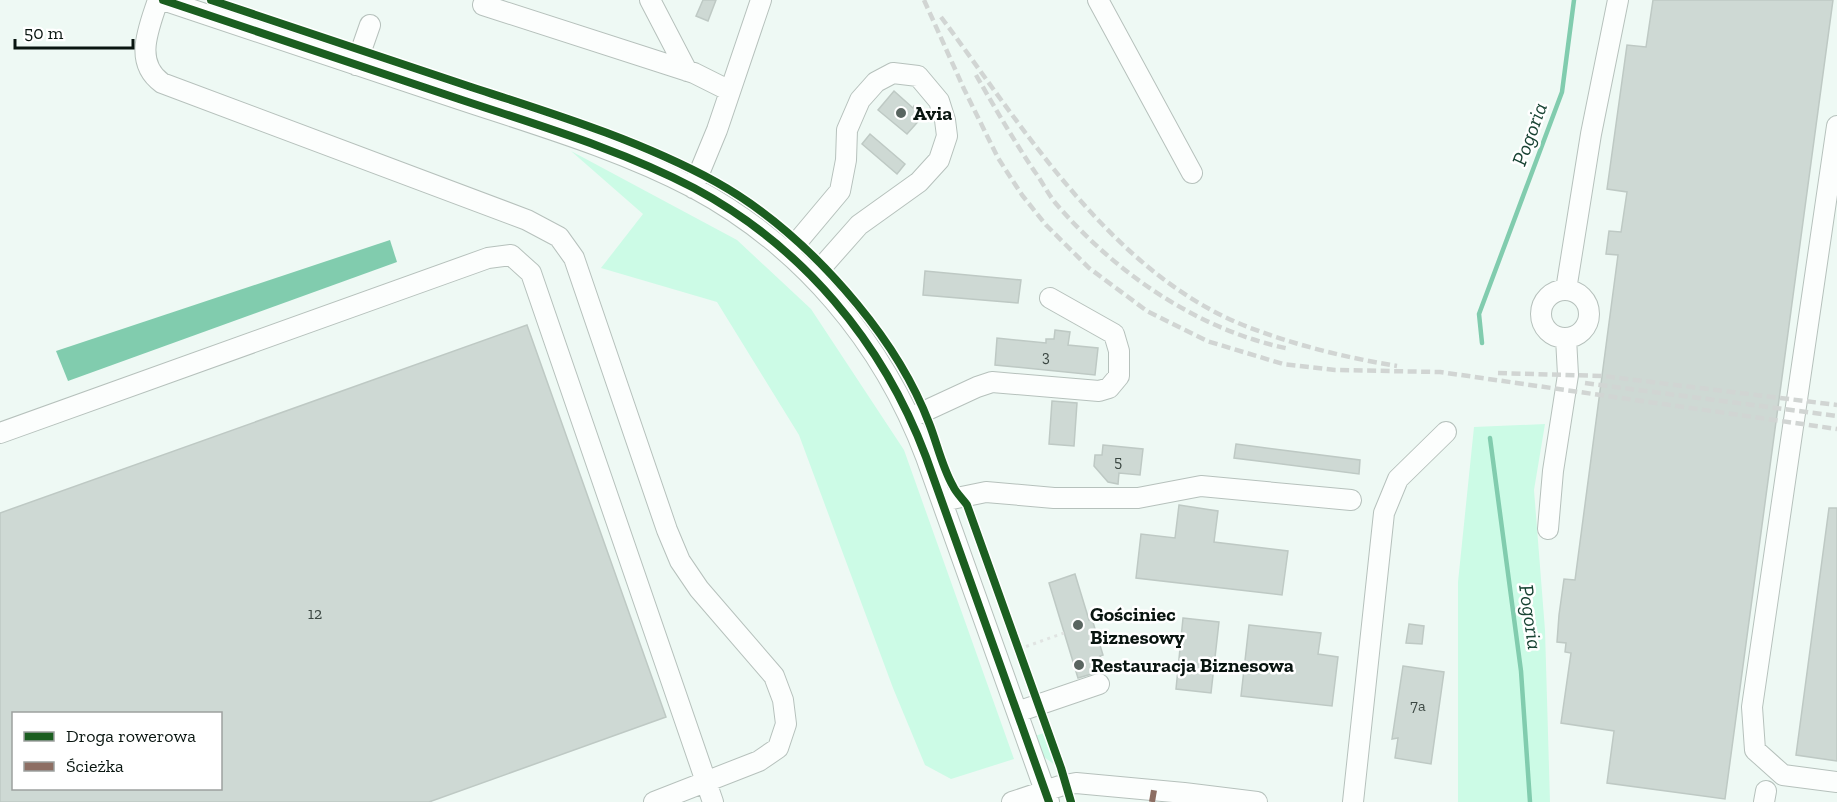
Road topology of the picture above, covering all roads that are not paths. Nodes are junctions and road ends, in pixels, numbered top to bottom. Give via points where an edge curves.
1 (160, 0) edge
2 (650, 0) edge
3 (761, 0) edge
4 (1098, 0) edge
5 (1618, 0) edge
6 (483, 5) dead end
7 (370, 25) dead end
8 (356, 65) junction
9 (687, 71) junction
10 (730, 91) junction
11 (1837, 126) edge
12 (1192, 173) dead end
13 (693, 188) junction
14 (788, 253) junction
15 (813, 277) junction
16 (1566, 290) junction
17 (1050, 298) dead end
18 (1566, 338) junction
19 (910, 418) junction
20 (1446, 432) dead end
21 (0, 433) edge
22 (1351, 500) dead end
23 (942, 501) junction
24 (1548, 529) dead end
25 (1099, 684) dead end
26 (1017, 712) junction
27 (1837, 782) edge
28 (706, 783) junction
29 (1047, 796) edge
30 (654, 802) edge
31 (713, 802) edge
32 (1012, 802) edge
33 (1257, 802) edge
34 (1353, 802) edge

1 - 8 street
1 - 28 street via 146,36 145,50 150,70 162,83 527,220 559,237 574,258 680,561 699,589 774,676 783,700 786,724 778,748 759,761
2 - 9 street
3 - 10 street
4 - 12 street
5 - 16 street
6 - 9 street
7 - 8 street
8 - 13 street via 622,156
9 - 10 street
10 - 13 street
11 - 27 street via 1752,707 1755,750 1783,775
13 - 14 street via 738,215
14 - 15 street
14 - 15 street via 840,191 847,130 860,100 876,82 893,73 918,76 939,101 945,120 947,136 939,160 919,182 859,225
15 - 19 street via 866,342
16 - 18 street via 1584,300 1589,315 1585,328
16 - 18 street via 1545,300 1541,314 1545,329 1558,338
17 - 19 street via 1114,334 1119,376 1109,388 1099,391 992,382
18 - 24 street via 1568,375
19 - 23 street
20 - 34 street via 1398,479 1384,513
21 - 28 street via 488,258 511,255 531,273
22 - 23 street via 1201,486 1138,498 1054,498 986,492
23 - 26 street
25 - 26 street
26 - 29 street
28 - 30 street
28 - 31 street
29 - 32 street
29 - 33 street via 1072,784 1084,783

